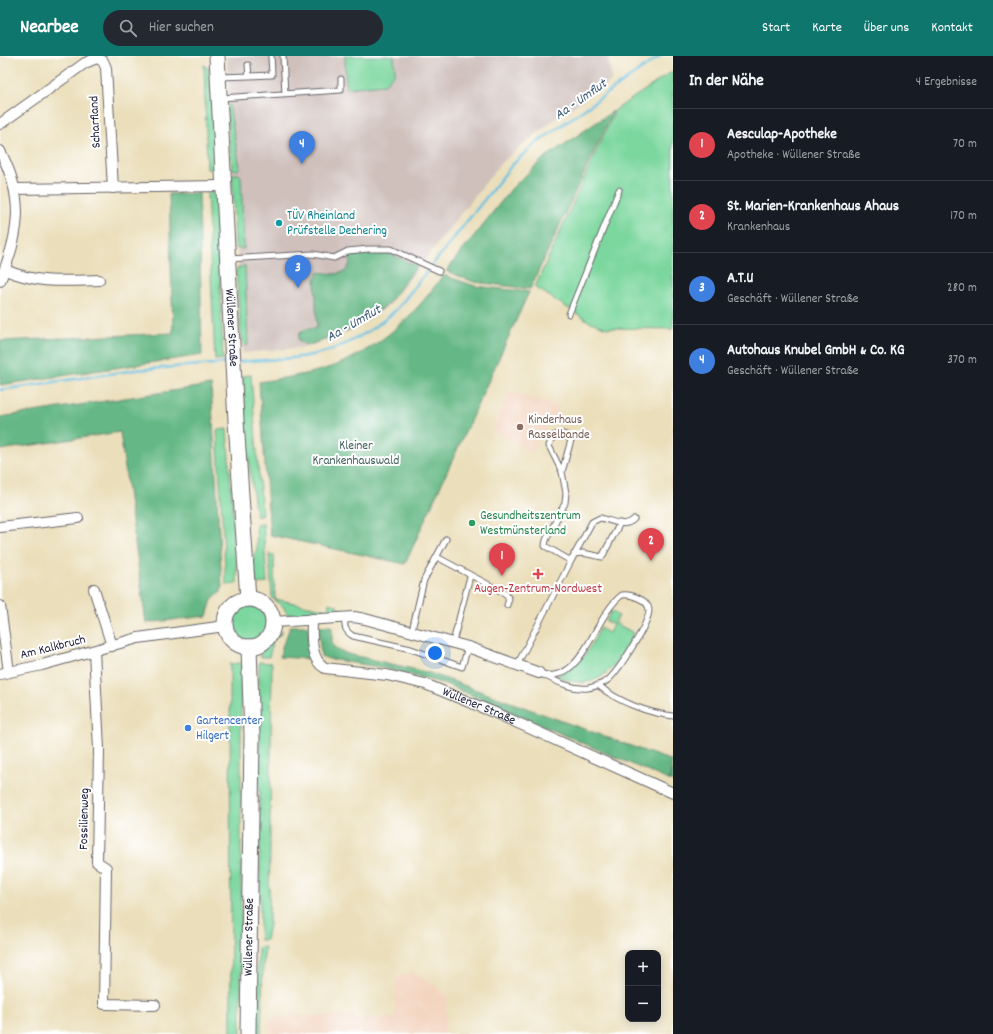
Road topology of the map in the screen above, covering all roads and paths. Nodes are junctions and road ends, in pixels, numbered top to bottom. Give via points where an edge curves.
1 (217, 56) edge
2 (271, 56) edge
3 (283, 56) edge
4 (97, 57) edge
5 (248, 65) dead end
6 (249, 76) junction
7 (217, 78) junction
8 (341, 79) dead end
9 (285, 94) junction
10 (218, 99) junction
11 (0, 124) edge
12 (0, 151) edge
13 (223, 186) junction
14 (113, 188) junction
15 (15, 189) junction
16 (618, 190) dead end
17 (227, 259) junction
18 (4, 270) junction
19 (438, 270) dead end
20 (99, 280) dead end
21 (0, 281) edge
22 (569, 314) dead end
23 (562, 472) junction
24 (78, 518) dead end
25 (634, 519) dead end
26 (620, 523) junction
27 (0, 527) edge
28 (446, 539) dead end
29 (574, 554) junction
30 (437, 557) junction
31 (571, 561) junction
32 (470, 576) junction
33 (94, 589) dead end
34 (248, 599) junction
35 (507, 605) dead end
36 (0, 606) edge
37 (345, 618) junction
38 (312, 619) junction
39 (273, 622) junction
40 (225, 626) junction
41 (412, 630) junction
42 (454, 642) junction
43 (112, 646) junction
44 (249, 647) junction
45 (468, 647) junction
46 (94, 651) junction
47 (517, 665) junction
48 (5, 673) edge
49 (539, 673) junction
50 (598, 685) junction
51 (673, 716) edge
52 (673, 793) edge
53 (155, 1005) dead end
54 (248, 1034) edge

1 - 7 main road, Wüllener Straße
2 - 6 lane via 272,75
3 - 9 lane
4 - 11 street, Scharfland
4 - 14 street, Scharfland via 103,61 106,68
5 - 6 lane
6 - 7 lane
7 - 10 main road, Wüllener Straße
8 - 9 lane via 341,90
9 - 10 lane
10 - 13 main road, Wüllener Straße
12 - 15 street
13 - 14 street
13 - 17 main road, Wüllener Straße
14 - 15 street
15 - 18 street via 15,242
16 - 22 lane
17 - 19 lane via 313,254 334,258 348,251 391,250
17 - 34 main road, Wüllener Straße
18 - 20 street via 43,282
18 - 21 street
23 - 23 lane via 571,440 561,433 552,437 549,446
23 - 31 lane via 566,492 564,503 545,546
24 - 27 street
25 - 26 lane via 630,523
26 - 29 lane via 600,518 592,522
26 - 29 lane via 602,557
28 - 30 lane
29 - 31 lane
30 - 32 lane
30 - 41 lane via 424,580
31 - 47 lane
32 - 35 lane via 506,594 509,599
32 - 42 lane
33 - 43 street
34 - 39 main road via 256,600 268,608
34 - 40 main road via 241,600 229,609 225,616
36 - 48 street
37 - 38 street
37 - 41 street via 365,619
37 - 45 lane via 344,626 353,636 410,649 462,667
38 - 39 street
38 - 52 street, Wüllener Straße via 315,656 325,668 387,675 425,684
39 - 44 main road via 269,636 264,642
40 - 43 street, Am Kalkbruch via 168,633
40 - 44 main road via 235,643
41 - 42 street
42 - 45 street
43 - 46 street, Am Kalkbruch
44 - 54 main road, Wüllener Straße via 252,743
45 - 47 street
46 - 48 street, Am Kalkbruch
46 - 53 street, Fossilienweg via 99,749 97,862 106,868 104,1004
47 - 49 street
49 - 50 lane via 573,687 588,688
49 - 50 lane via 558,674 574,664 584,653 611,603 622,595 631,595 648,606 646,620 622,665 606,681
50 - 51 lane via 607,693 630,703 658,714

